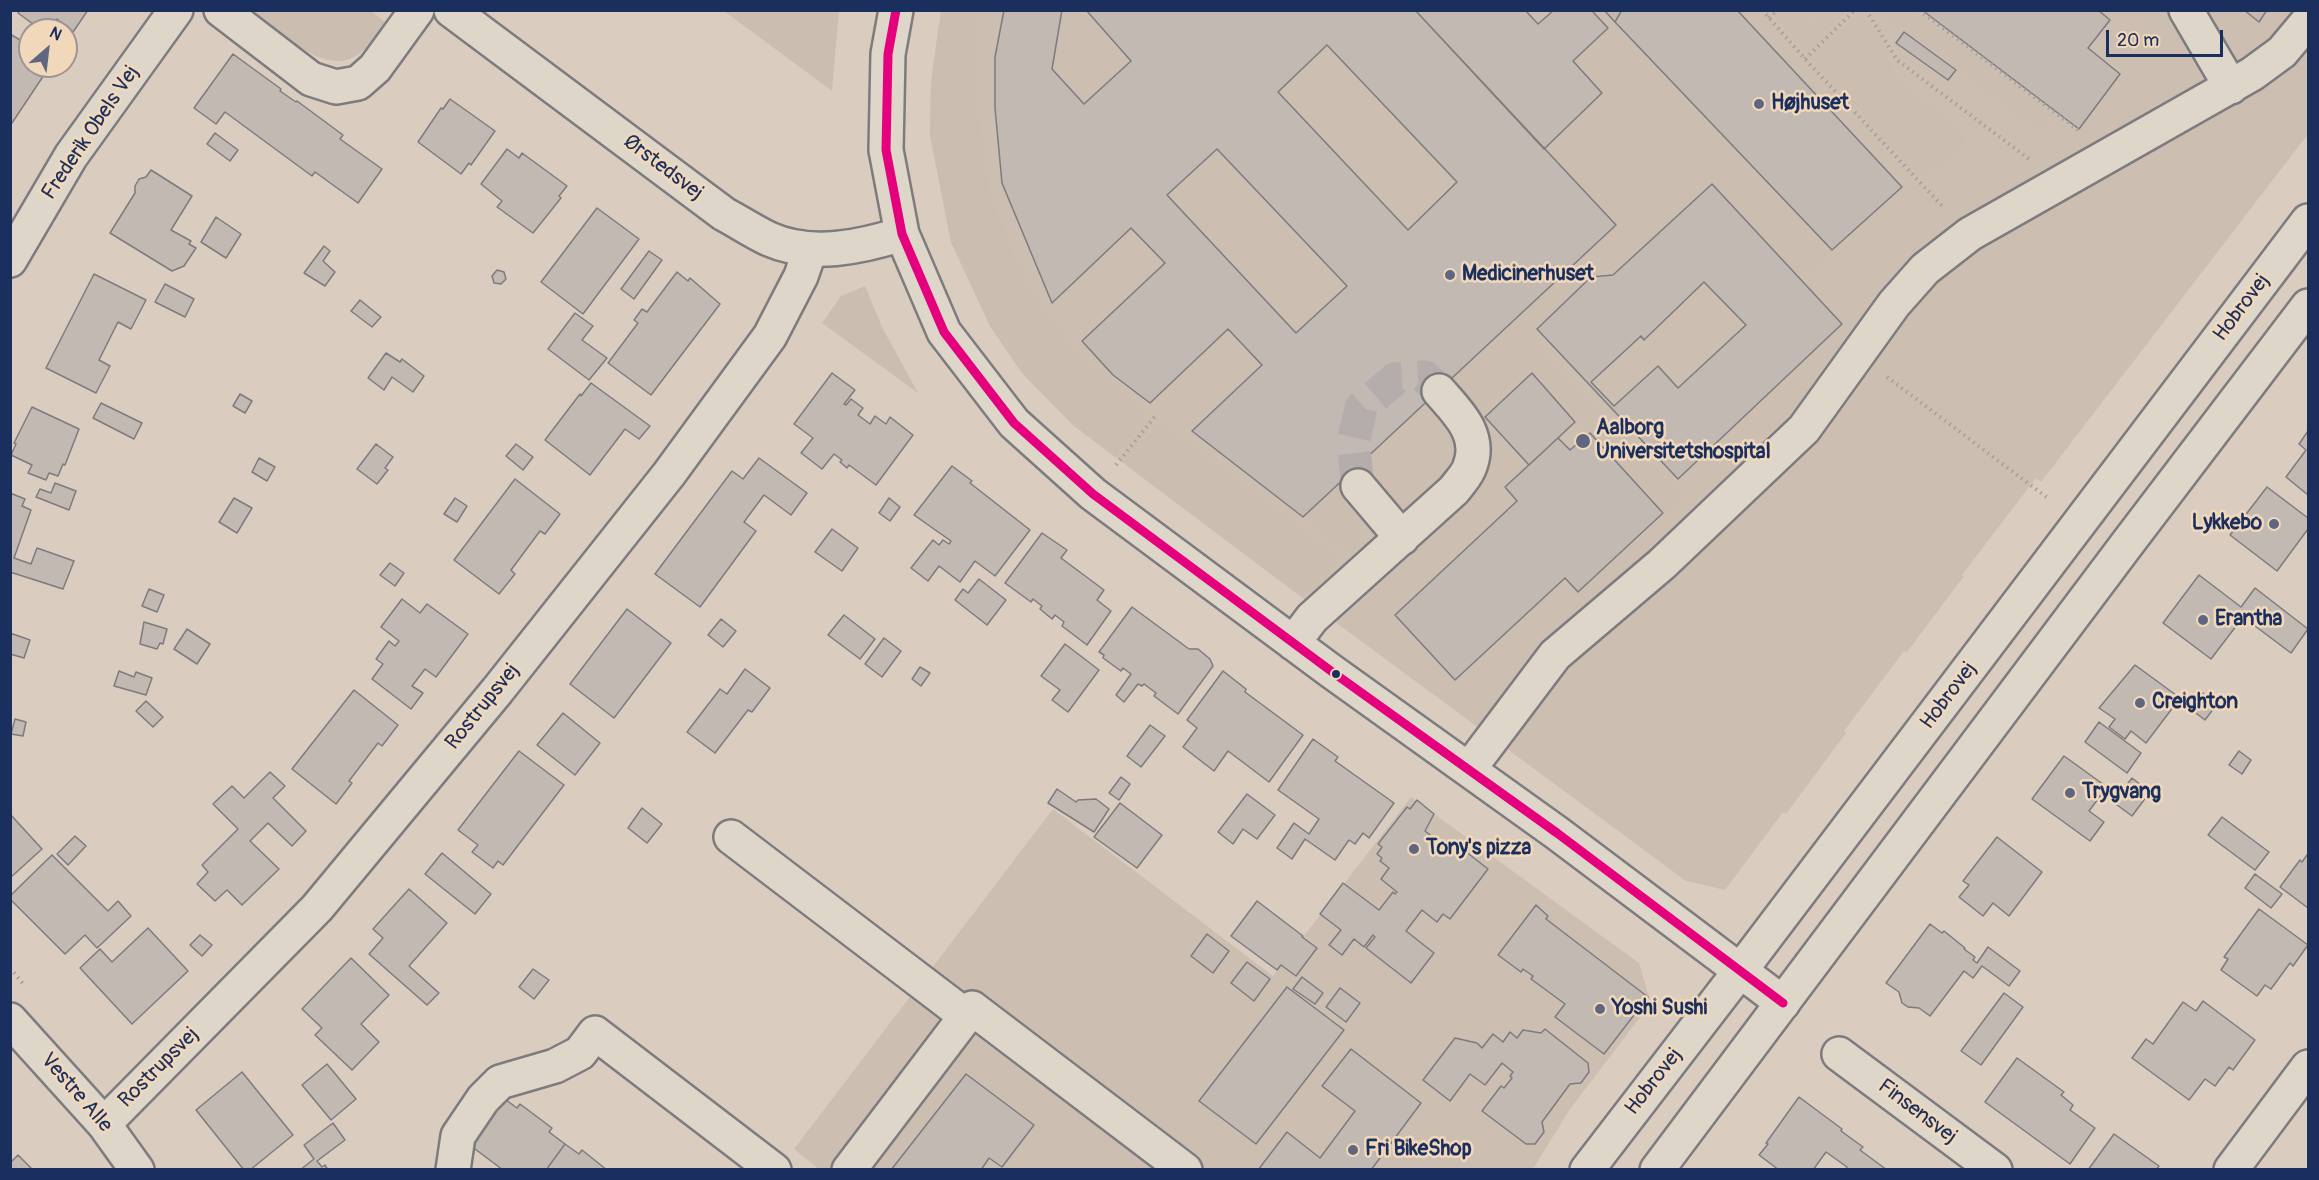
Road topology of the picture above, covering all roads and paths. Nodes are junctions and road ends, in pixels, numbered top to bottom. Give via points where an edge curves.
1 (176, 10) edge
2 (221, 10) edge
3 (417, 10) edge
4 (451, 10) edge
5 (896, 10) edge
6 (1762, 10) edge
7 (1777, 10) edge
8 (1855, 10) edge
9 (1866, 10) edge
10 (1919, 10) edge
11 (2186, 10) edge
12 (1769, 18) junction
13 (2308, 21) edge
14 (1805, 59) junction
15 (2231, 87) junction
16 (2110, 154) junction
17 (2061, 183) junction
18 (2308, 221) edge
19 (902, 234) junction
20 (1970, 234) junction
21 (810, 250) junction
22 (10, 260) edge
23 (2308, 306) edge
24 (1858, 354) junction
25 (1439, 391) tunnel mouth
26 (1157, 414) dead end
27 (1358, 486) tunnel mouth
28 (1093, 494) junction
29 (2049, 499) dead end
30 (1401, 538) junction
31 (1293, 643) junction
32 (1468, 769) junction
33 (731, 837) dead end
34 (1740, 971) junction
35 (1783, 1003) junction
36 (966, 1016) junction
37 (10, 1020) edge
38 (1839, 1054) dead end
39 (2308, 1067) edge
40 (104, 1124) junction
41 (137, 1170) edge
42 (453, 1170) edge
43 (774, 1170) edge
44 (849, 1170) edge
45 (1185, 1170) edge
46 (1587, 1170) edge
47 (1657, 1170) edge
48 (1995, 1170) edge
49 (2231, 1170) edge

1 - 22 street, Frederik Obels Vej via 71,156
2 - 3 street via 311,79 336,87 357,82 375,68
4 - 21 street, Ørstedsvej via 724,214 771,240
5 - 19 street via 888,54 886,150
6 - 12 path
7 - 12 path
8 - 14 path
9 - 17 path via 1897,60
10 - 16 path
11 - 15 street
12 - 14 path
13 - 15 street via 2282,52
14 - 20 path
15 - 16 street
16 - 17 street
17 - 20 street
18 - 34 street, Hobrovej
19 - 21 street, Ørstedsvej via 871,244
19 - 28 street via 944,332 1014,423
20 - 24 street via 1925,269
21 - 40 street, Rostrupsvej via 770,336 669,474 498,691 317,908
23 - 35 street
24 - 29 path
24 - 32 street via 1804,429 1662,564 1555,655
25 - 30 street via 1468,425 1473,449 1470,467 1454,490
26 - 28 path
27 - 30 street
28 - 31 street
30 - 31 street via 1312,618
31 - 32 street
32 - 34 street
33 - 36 street
34 - 35 street
34 - 46 street, Hobrovej
35 - 47 street
36 - 44 street
36 - 45 street via 972,1008
37 - 40 street, Vestre Alle
38 - 48 street, Finsensvej
39 - 49 street
40 - 41 street, Vestre Alle
42 - 43 street via 458,1136 500,1082 555,1066 580,1053 595,1033

